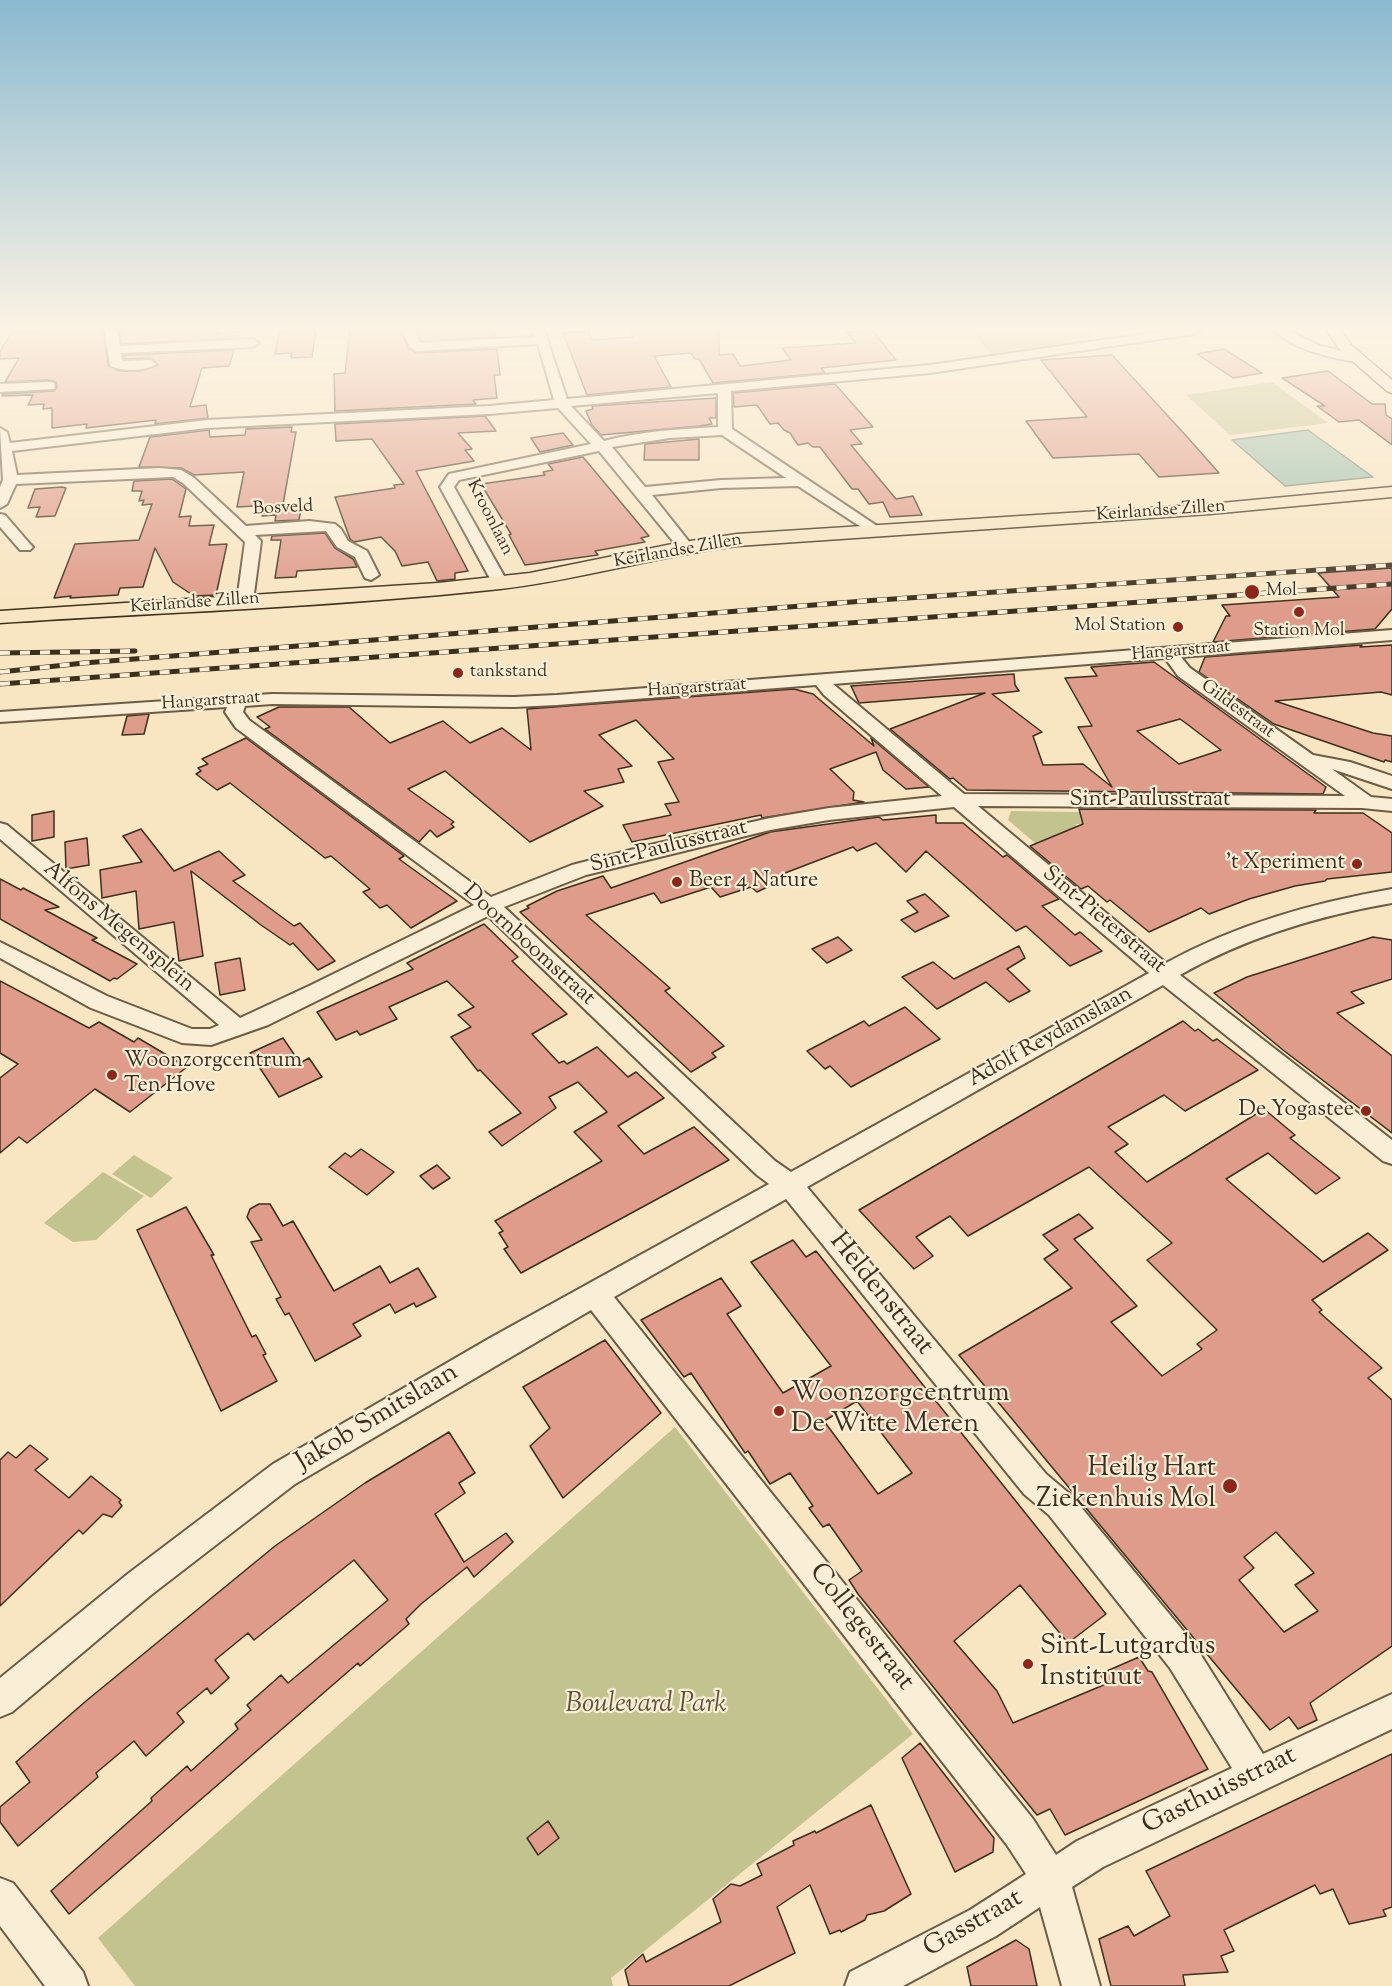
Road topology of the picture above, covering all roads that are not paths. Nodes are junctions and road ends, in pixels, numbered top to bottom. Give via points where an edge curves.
1 (234, 423) edge
2 (579, 423) edge
3 (725, 423) edge
4 (725, 430) junction
5 (0, 432) edge
6 (600, 446) junction
7 (5, 448) junction
8 (789, 473) junction
9 (10, 480) junction
10 (743, 482) junction
11 (802, 482) junction
12 (1392, 492) edge
13 (645, 496) junction
14 (0, 504) edge
15 (0, 518) edge
16 (244, 531) junction
17 (875, 531) junction
18 (25, 547) dead end
19 (686, 548) junction
20 (371, 575) dead end
21 (500, 583) junction
22 (245, 601) junction
23 (0, 617) edge
24 (1392, 635) edge
25 (1170, 653) junction
26 (821, 680) junction
27 (238, 700) junction
28 (0, 717) edge
29 (1308, 761) junction
30 (1392, 783) edge
31 (960, 800) junction
32 (1367, 802) junction
33 (1392, 805) edge
34 (1392, 820) edge
35 (0, 829) edge
36 (1392, 896) edge
37 (490, 906) junction
38 (0, 949) edge
39 (1166, 973) junction
40 (237, 1028) junction
41 (1392, 1154) edge
42 (789, 1184) junction
43 (595, 1294) junction
44 (0, 1700) edge
45 (1392, 1711) edge
46 (1256, 1775) junction
47 (1051, 1879) junction
48 (0, 1896) edge
49 (69, 1986) edge
50 (864, 1986) edge
51 (1081, 1986) edge

1 - 7 street
2 - 6 street
3 - 4 street
4 - 6 street via 648,436
4 - 8 street
5 - 7 street
6 - 13 street
6 - 21 street, Kroonlaan via 450,480 447,487
7 - 9 street
8 - 10 street
8 - 11 street
9 - 14 street
9 - 16 street, Bosveld via 176,473
10 - 11 street
10 - 13 street
11 - 17 street
12 - 17 main road, Keirlandse Zillen via 1210,509
13 - 19 street
15 - 18 street
16 - 20 street, Bosveld via 330,527 342,544 362,554
16 - 22 street, Bosveld via 254,545
17 - 19 main road, Keirlandse Zillen via 737,540
19 - 21 main road, Keirlandse Zillen via 586,570
21 - 22 main road, Keirlandse Zillen
22 - 23 main road, Keirlandse Zillen
24 - 25 street, Hangarstraat
25 - 26 street, Hangarstraat
25 - 29 street, Gildestraat via 1184,672
26 - 27 street, Hangarstraat via 514,702
26 - 31 street, Sint-Pieterstraat
27 - 28 street, Hangarstraat
27 - 37 street, Doornboomstraat via 234,712 242,724
29 - 30 street, Gildestraat via 1334,764
29 - 32 street, Gildestraat
31 - 32 street, Sint-Paulusstraat
31 - 37 street, Sint-Paulusstraat via 829,814 701,839 579,870
31 - 39 street, Sint-Pieterstraat
32 - 33 street, Sint-Paulusstraat
32 - 34 street, Gildestraat
35 - 40 street, Alfons Megensplein
36 - 39 street, Adolf Reydamslaan via 1281,921
37 - 40 street, Sint-Paulusstraat
37 - 42 street, Doornboomstraat via 766,1168
38 - 40 street, Sint-Paulusstraat via 99,1002 151,1024 190,1036 211,1037
39 - 41 street, Sint-Pieterstraat
39 - 42 street, Adolf Reydamslaan
42 - 43 street, Jakob Smitslaan
42 - 46 street, Heldenstraat via 1182,1656
43 - 44 street, Jakob Smitslaan via 284,1474 140,1584
43 - 47 street, Collegestraat via 1020,1832
45 - 46 street, Gasthuisstraat
46 - 47 street, Gasthuisstraat via 1090,1854
47 - 50 street, Gasstraat via 983,1923
47 - 51 street, Collegestraat
48 - 49 street

